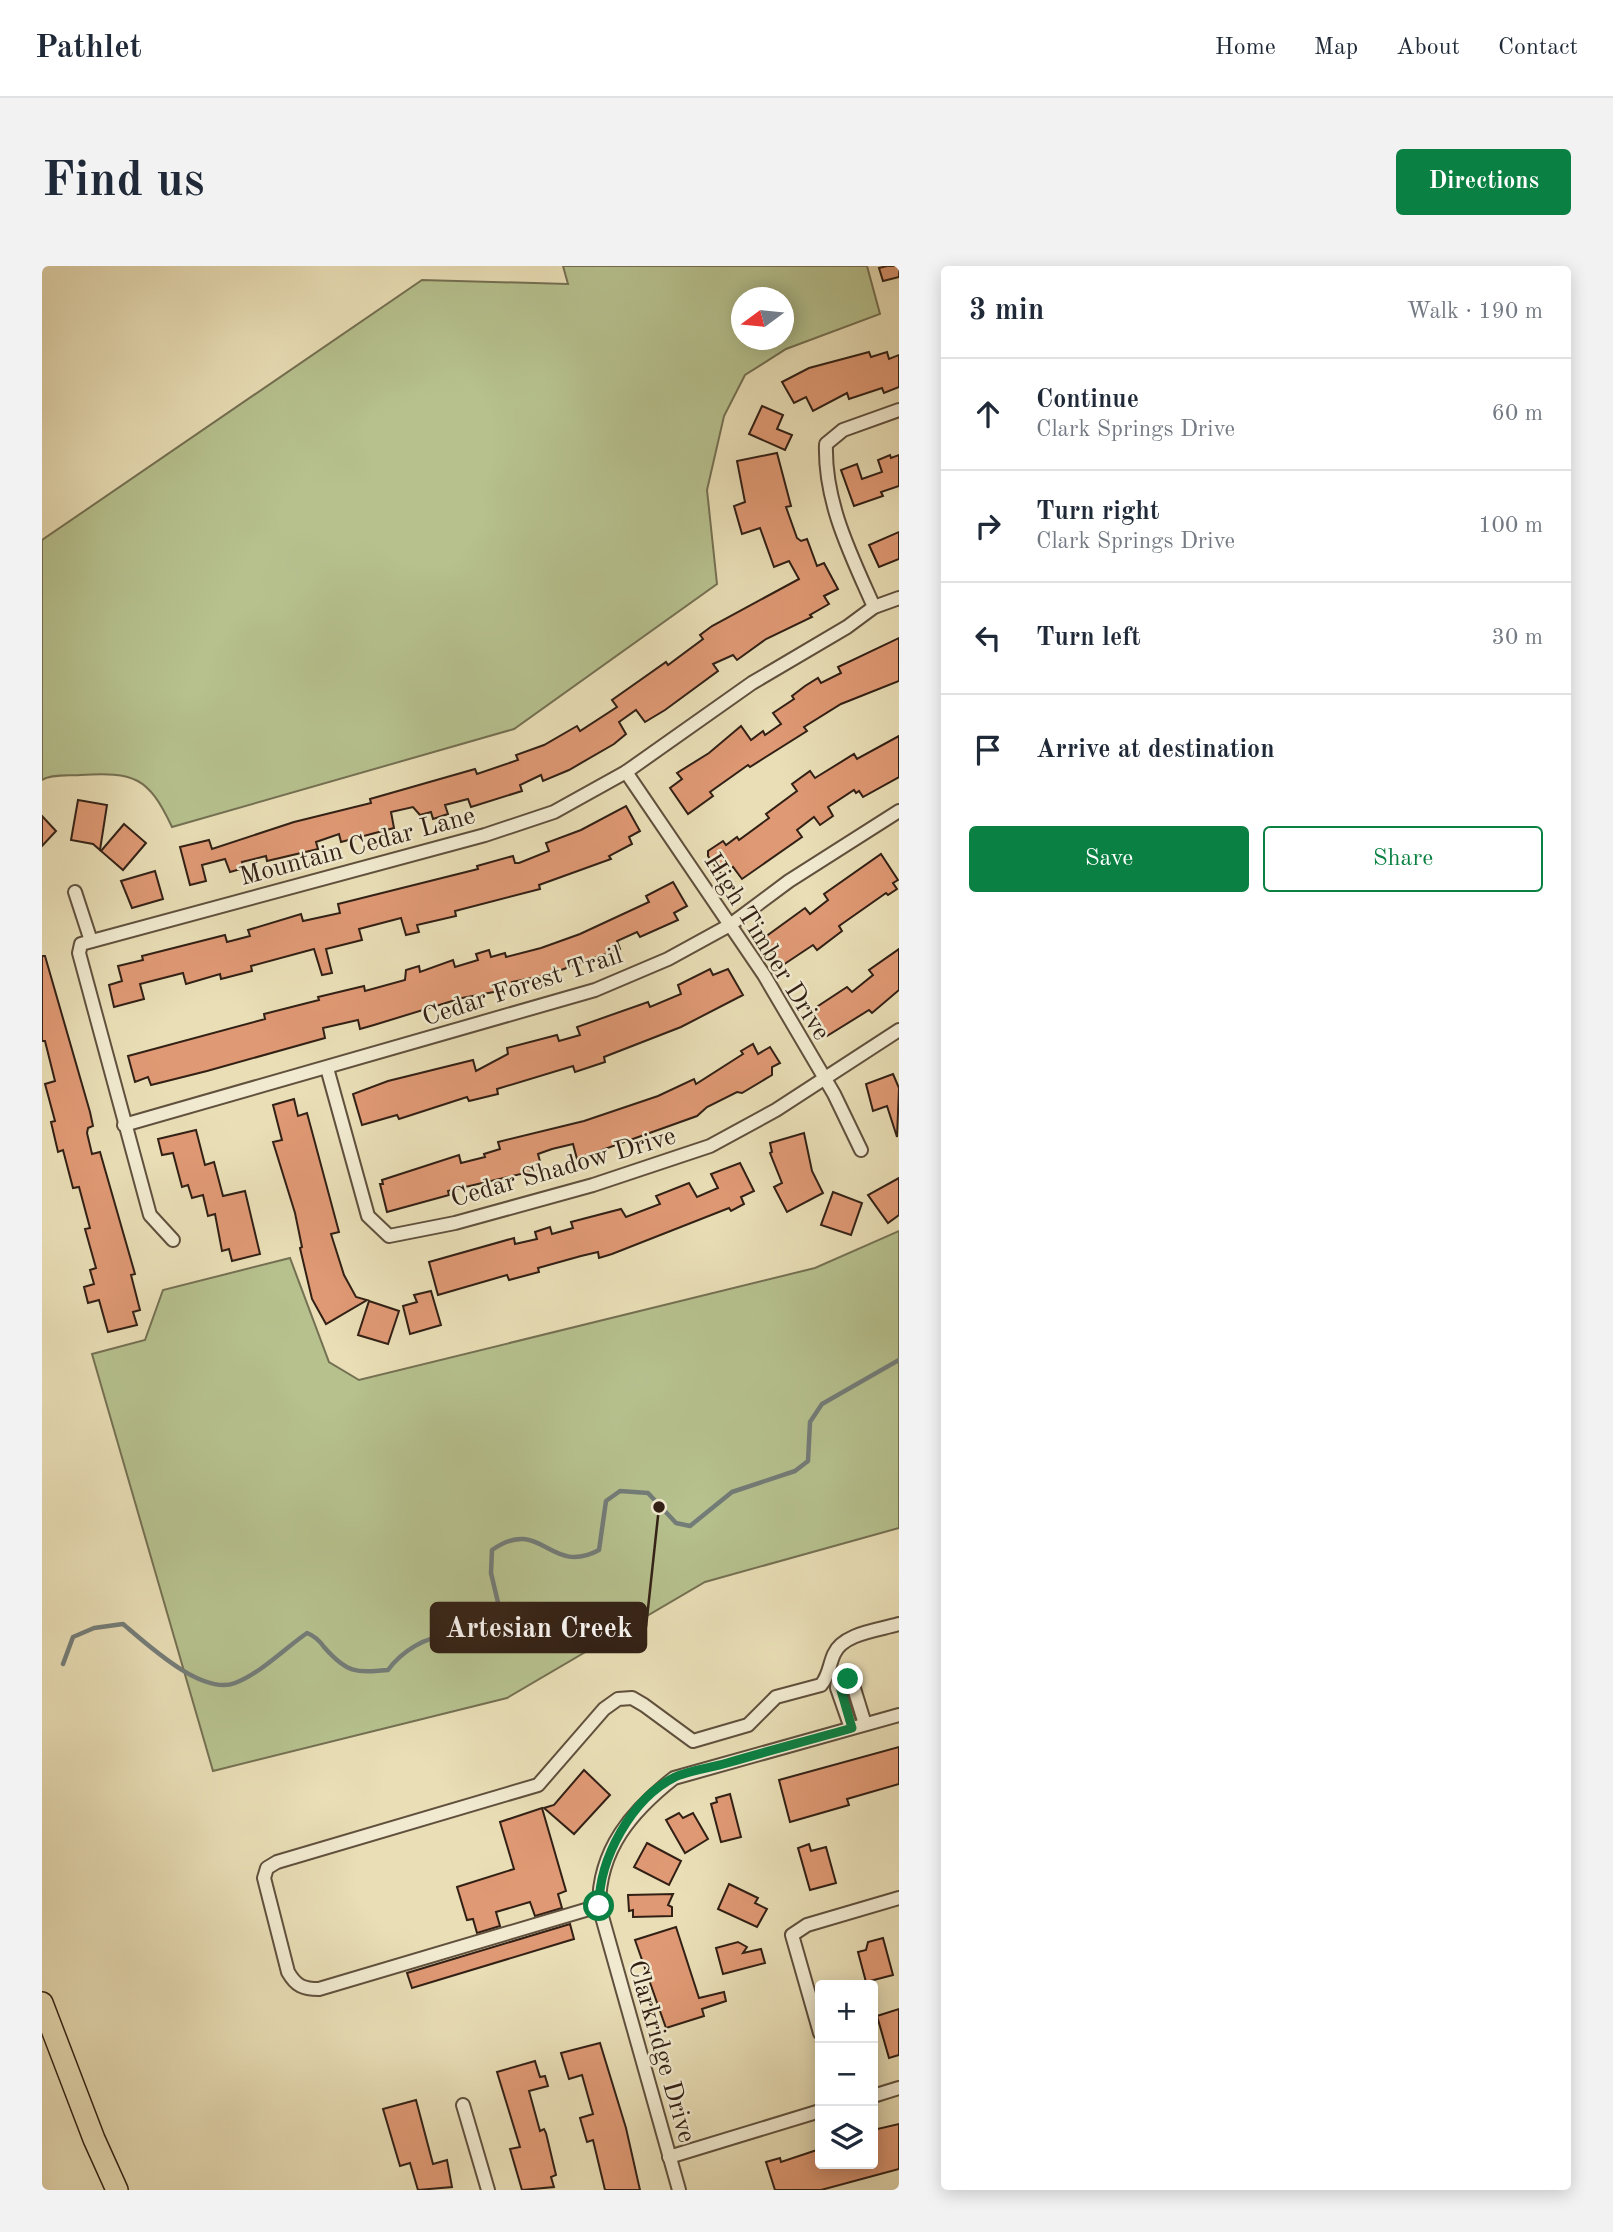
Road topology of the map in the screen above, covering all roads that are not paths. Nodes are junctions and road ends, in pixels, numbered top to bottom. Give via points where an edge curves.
1 (899, 410) edge
2 (899, 598) edge
3 (874, 607) junction
4 (626, 772) junction
5 (899, 811) edge
6 (75, 892) dead end
7 (730, 925) junction
8 (90, 941) junction
9 (899, 1030) edge
10 (327, 1068) junction
11 (824, 1079) junction
12 (124, 1125) junction
13 (860, 1150) dead end
14 (173, 1240) dead end
15 (899, 1624) edge
16 (833, 1677) junction
17 (899, 1714) edge
18 (865, 1724) junction
19 (852, 1728) junction
20 (899, 1898) edge
21 (599, 1906) junction
22 (42, 2003) edge
23 (815, 2016) edge
24 (899, 2088) edge
25 (878, 2094) edge
26 (463, 2105) dead end
27 (815, 2113) edge
28 (670, 2157) junction
29 (117, 2190) edge
30 (488, 2190) edge
31 (679, 2190) edge

1 - 3 street via 843,429 826,444 825,471 840,527
2 - 3 street, Mountain Cedar Lane
3 - 4 street, Mountain Cedar Lane via 752,683
4 - 7 street, High Timber Drive
4 - 8 street, Mountain Cedar Lane via 554,812 485,835
5 - 7 street, Cedar Forest Trail
6 - 8 street
7 - 10 street, Cedar Forest Trail via 668,959 595,990
7 - 11 street, High Timber Drive
8 - 12 street via 81,944 79,953
9 - 11 street, Cedar Shadow Drive
10 - 11 street, Cedar Shadow Drive via 368,1216 389,1236 593,1185 710,1146
10 - 12 street, Cedar Forest Trail
11 - 13 street, High Timber Drive
12 - 14 street via 150,1215
15 - 16 street via 842,1643 834,1653
16 - 18 street via 852,1682
16 - 19 street
16 - 21 street via 816,1688 776,1698 748,1725 698,1741 688,1739 632,1698 618,1699 538,1785 276,1862 267,1868 264,1878 288,1972 304,1989 319,1989
17 - 18 street
18 - 19 street
19 - 21 street via 674,1778 620,1830 605,1865
20 - 23 street via 807,1924 792,1935
21 - 28 street, Clarkridge Drive
22 - 29 highway
24 - 25 street
26 - 30 street
27 - 28 street
28 - 31 street, Clarkridge Drive

